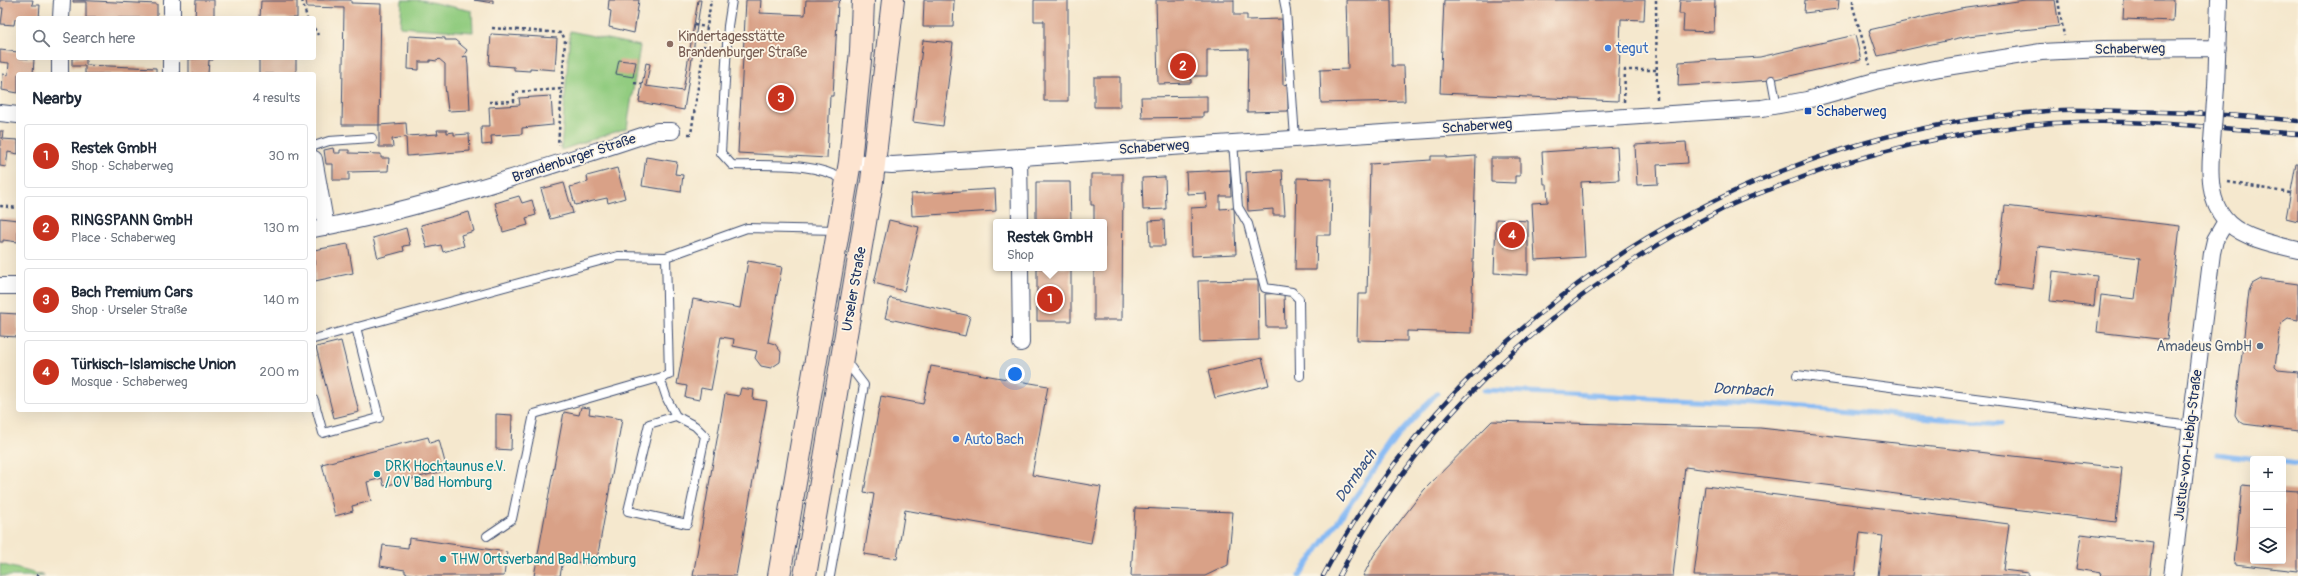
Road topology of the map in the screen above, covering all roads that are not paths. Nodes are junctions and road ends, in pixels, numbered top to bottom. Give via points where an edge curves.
1 (62, 0) edge
2 (172, 0) edge
3 (732, 0) edge
4 (863, 0) edge
5 (893, 0) edge
6 (1284, 0) edge
7 (2219, 0) edge
8 (61, 16) edge
9 (172, 16) edge
10 (2218, 48) junction
11 (60, 60) edge
12 (171, 60) edge
13 (60, 72) edge
14 (171, 72) edge
15 (1772, 80) dead end
16 (1777, 107) junction
17 (0, 113) edge
18 (16, 114) edge
19 (672, 131) road end
20 (372, 138) dead end
21 (1296, 138) junction
22 (1233, 142) junction
23 (316, 145) edge
24 (1019, 157) junction
25 (874, 163) junction
26 (848, 172) junction
27 (316, 182) edge
28 (1020, 219) edge
29 (2226, 221) junction
30 (320, 228) edge
31 (839, 230) junction
32 (2298, 250) edge
33 (666, 257) junction
34 (1020, 271) edge
35 (0, 286) edge
36 (16, 286) edge
37 (356, 327) junction
38 (316, 338) edge
39 (1021, 343) dead end
40 (842, 356) junction
41 (1797, 375) dead end
42 (1300, 376) dead end
43 (660, 378) junction
44 (316, 407) edge
45 (676, 416) junction
46 (2191, 426) junction
47 (487, 536) dead end
48 (779, 576) edge
49 (805, 576) edge
50 (830, 576) edge
51 (2172, 576) edge

1 - 8 street
2 - 9 street
3 - 26 lane via 720,153 732,165 809,168 834,174
4 - 26 street, Urseler Straße via 861,51
5 - 25 street, Urseler Straße
6 - 21 lane
7 - 10 street
10 - 16 street, Schaberweg via 2066,50 2027,54 1875,81
10 - 29 street, bridge via 2210,180 2213,196
11 - 13 street
12 - 14 street
15 - 16 lane
16 - 21 street, Schaberweg
17 - 18 street
19 - 30 street, Brandenburger Straße via 657,131 479,188
20 - 23 lane via 329,140
21 - 22 street, Schaberweg
22 - 24 street, Schaberweg
22 - 42 lane via 1238,206 1248,224 1265,288 1292,292 1299,299
24 - 25 street, Schaberweg via 892,165
24 - 28 street
25 - 26 street, Schaberweg
25 - 40 street, Urseler Straße
26 - 31 street, Urseler Straße
27 - 30 street, Brandenburger Straße
29 - 32 street via 2260,242
29 - 46 street, Justus-von-Liebig-Straße via 2215,240 2212,253
31 - 33 lane via 747,228
31 - 48 street, Urseler Straße
33 - 37 lane via 618,256
33 - 43 lane via 669,375
34 - 39 street
35 - 36 street
37 - 38 lane
37 - 44 lane via 379,418 323,433
40 - 49 street, Urseler Straße
40 - 50 lane via 864,385
41 - 46 lane
43 - 45 lane via 666,400
43 - 47 lane via 534,414 512,519
45 - 45 lane via 695,426 705,436 687,524 628,511 649,424
46 - 51 street, Justus-von-Liebig-Straße

